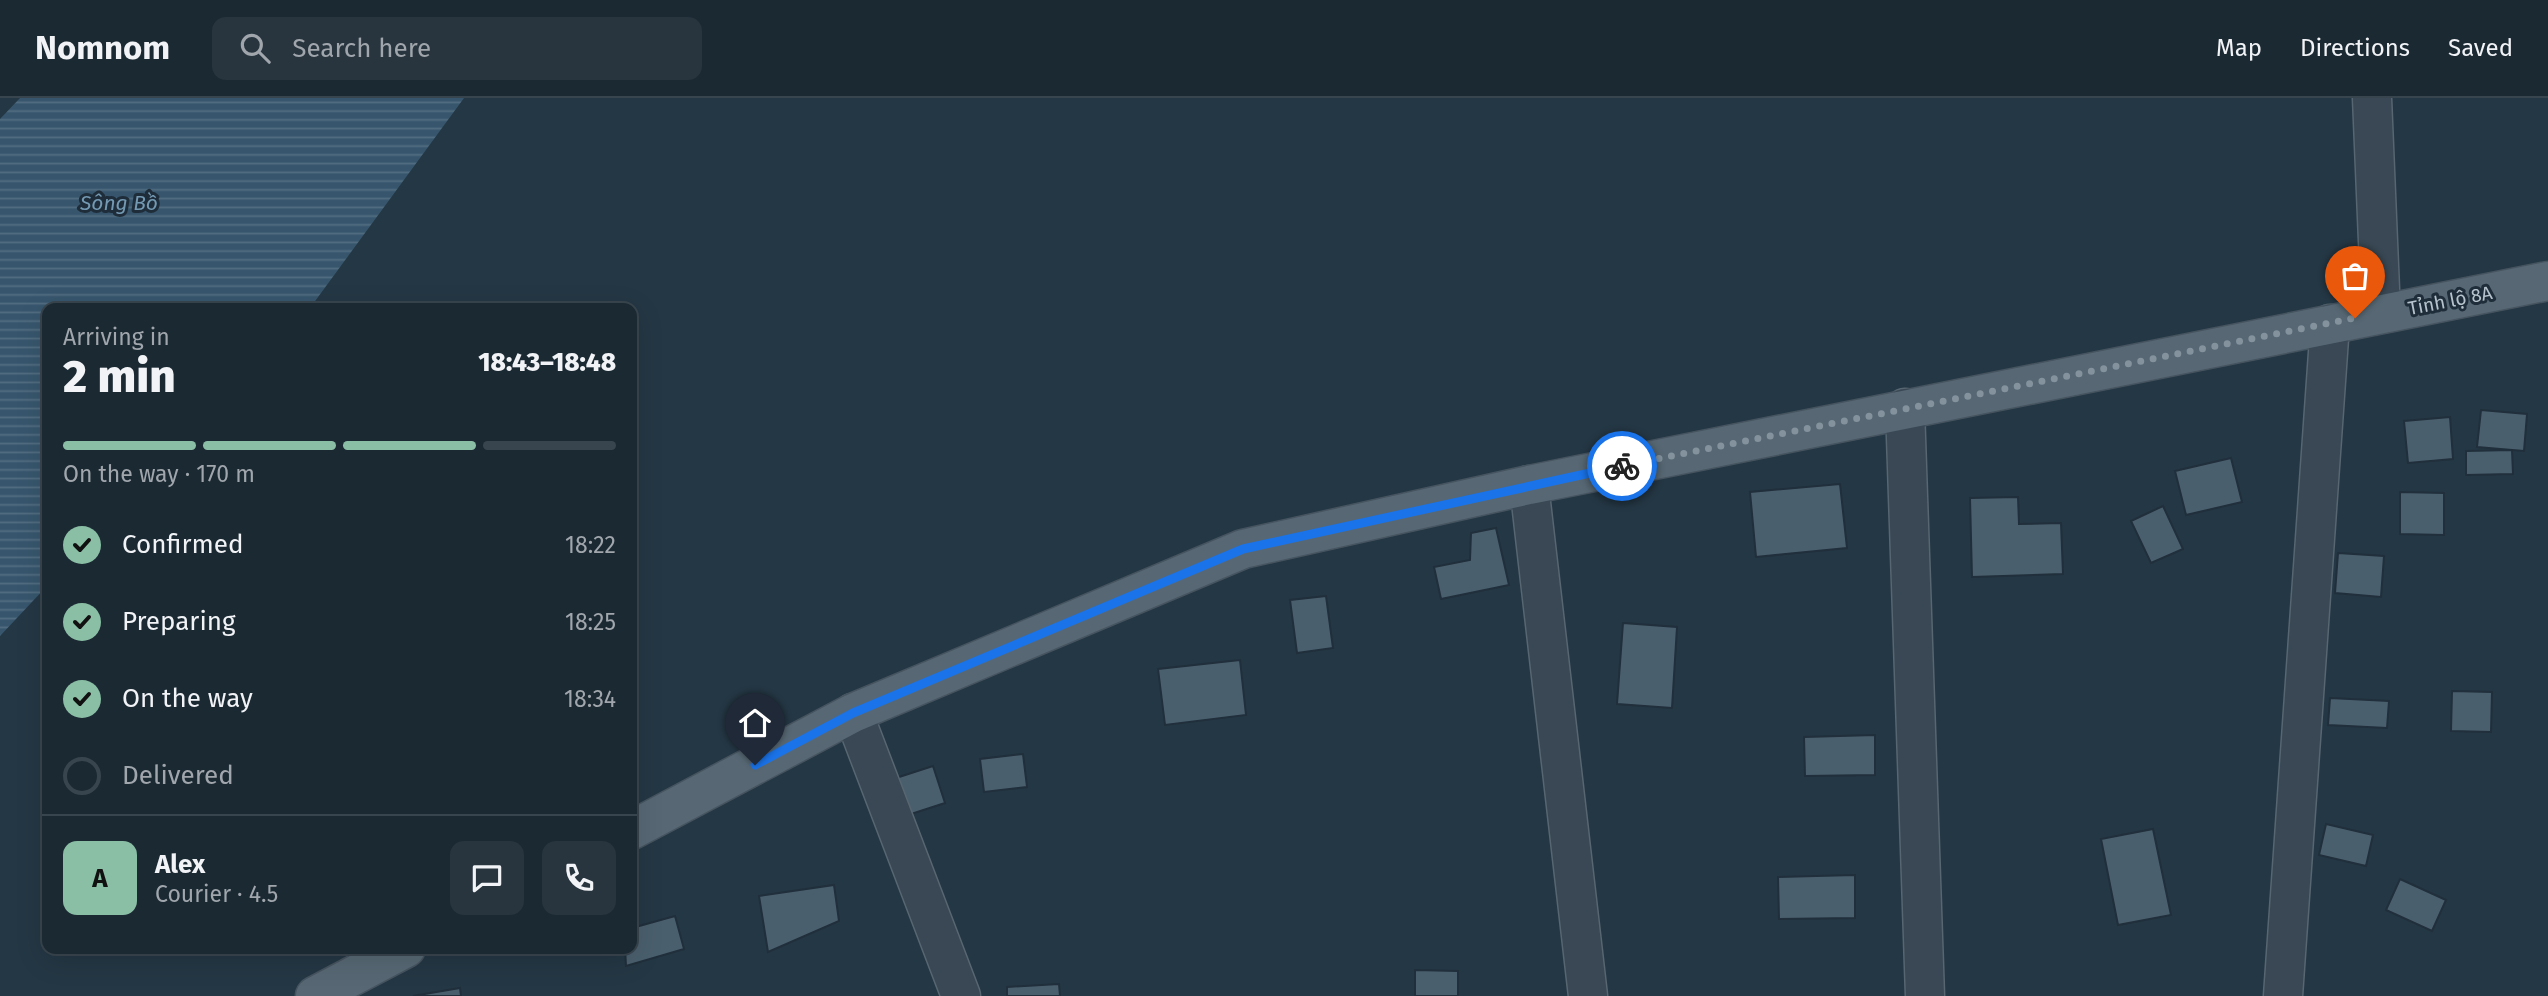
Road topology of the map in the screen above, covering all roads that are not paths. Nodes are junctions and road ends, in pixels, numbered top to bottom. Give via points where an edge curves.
1 (2372, 98) edge
2 (2548, 281) edge
3 (2381, 313) junction
4 (2330, 324) junction
5 (1905, 408) junction
6 (1529, 485) junction
7 (853, 713) junction
8 (637, 827) edge
9 (394, 954) edge
10 (315, 996) edge
11 (961, 996) edge
12 (1588, 996) edge
13 (1925, 996) edge
14 (2283, 996) edge

1 - 3 street
2 - 3 main road, Tỉnh lộ 8A
3 - 4 main road, Tỉnh lộ 8A
4 - 5 main road, Tỉnh lộ 8A
4 - 14 street
5 - 6 main road, Tỉnh lộ 8A
5 - 13 street
6 - 7 main road, Tỉnh lộ 8A via 1243,549
6 - 12 street
7 - 8 main road, Tỉnh lộ 8A
7 - 11 street
9 - 10 main road

